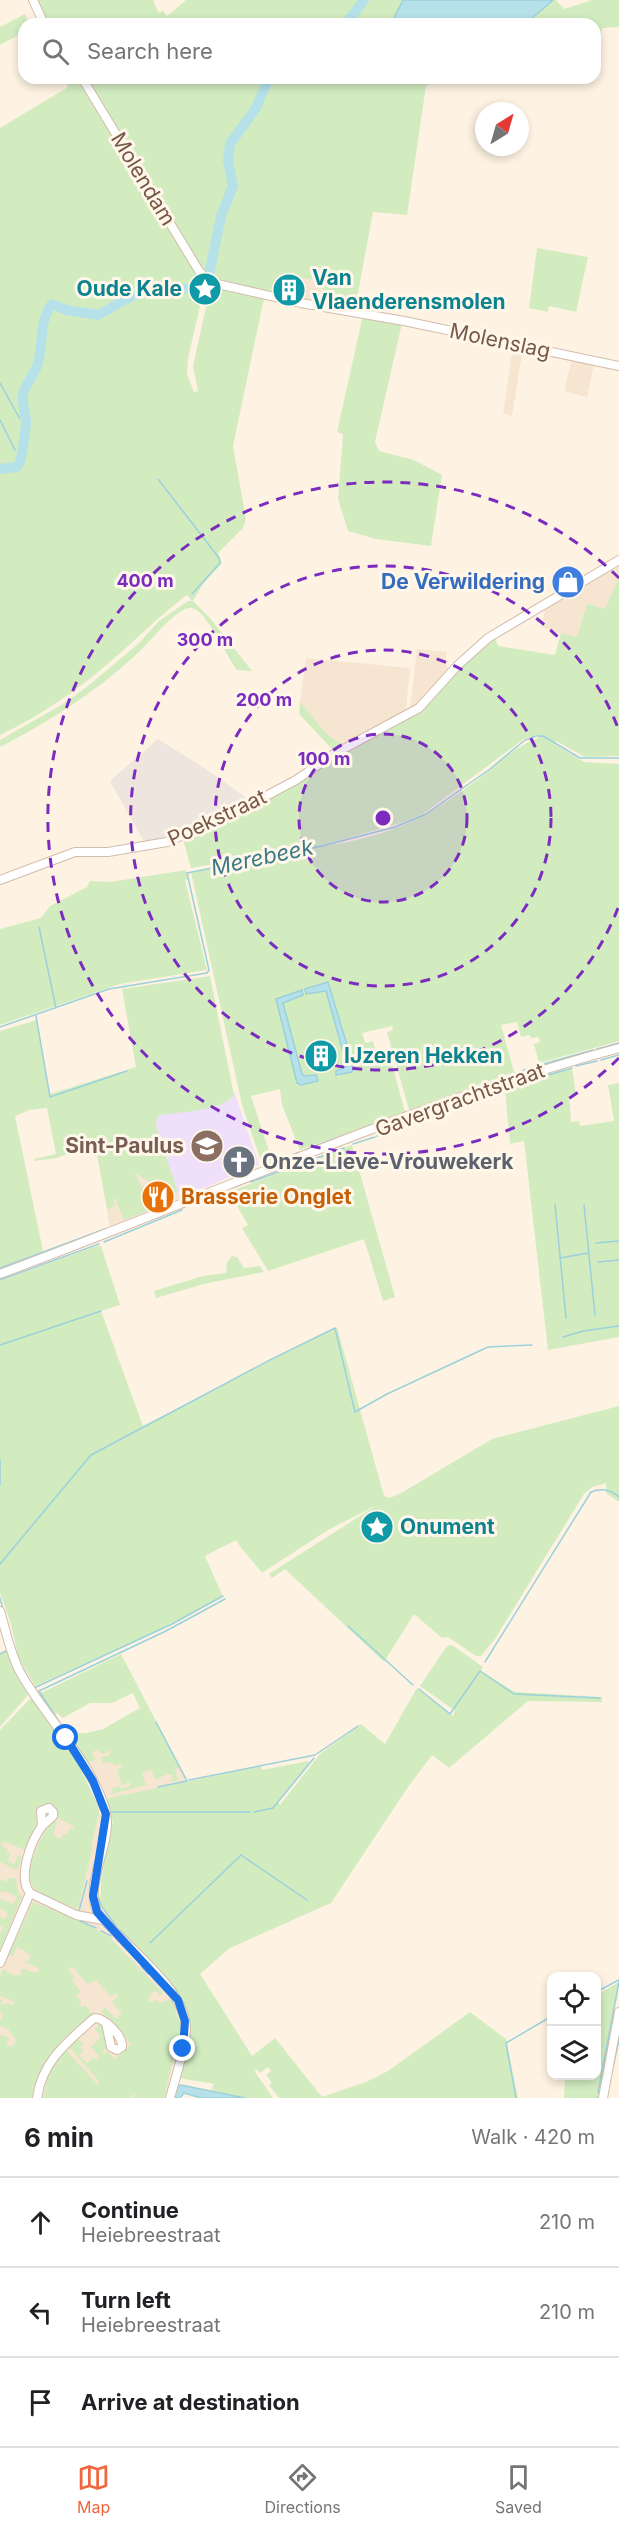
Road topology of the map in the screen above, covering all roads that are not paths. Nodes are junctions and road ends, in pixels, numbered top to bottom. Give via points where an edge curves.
1 (33, 0) edge
2 (41, 18) edge
3 (86, 84) edge
4 (206, 279) joint
5 (619, 366) edge
6 (619, 560) edge
7 (0, 880) edge
8 (619, 1048) edge
9 (0, 1274) edge
10 (0, 1611) edge
11 (42, 1826) dead end
12 (30, 1893) junction
13 (104, 1920) junction
14 (0, 1963) edge
15 (619, 2012) edge
16 (106, 2023) dead end
17 (37, 2098) edge
18 (170, 2098) edge
19 (603, 2098) edge

1 - 2 street
3 - 4 street, Molendam
4 - 5 street, Molenslag via 301,303
6 - 7 street, Poekstraat via 488,638 419,708 240,810 167,842 108,852 75,852
8 - 9 street, Gavergrachtstraat via 527,1074
10 - 13 street via 20,1672 86,1767 104,1805 106,1826 93,1896 97,1912
11 - 12 street via 23,1874
12 - 13 street via 76,1914
12 - 14 street
13 - 18 street via 178,2000 183,2012 186,2030
15 - 19 street
16 - 17 street via 100,2018 92,2020 58,2051 42,2078

